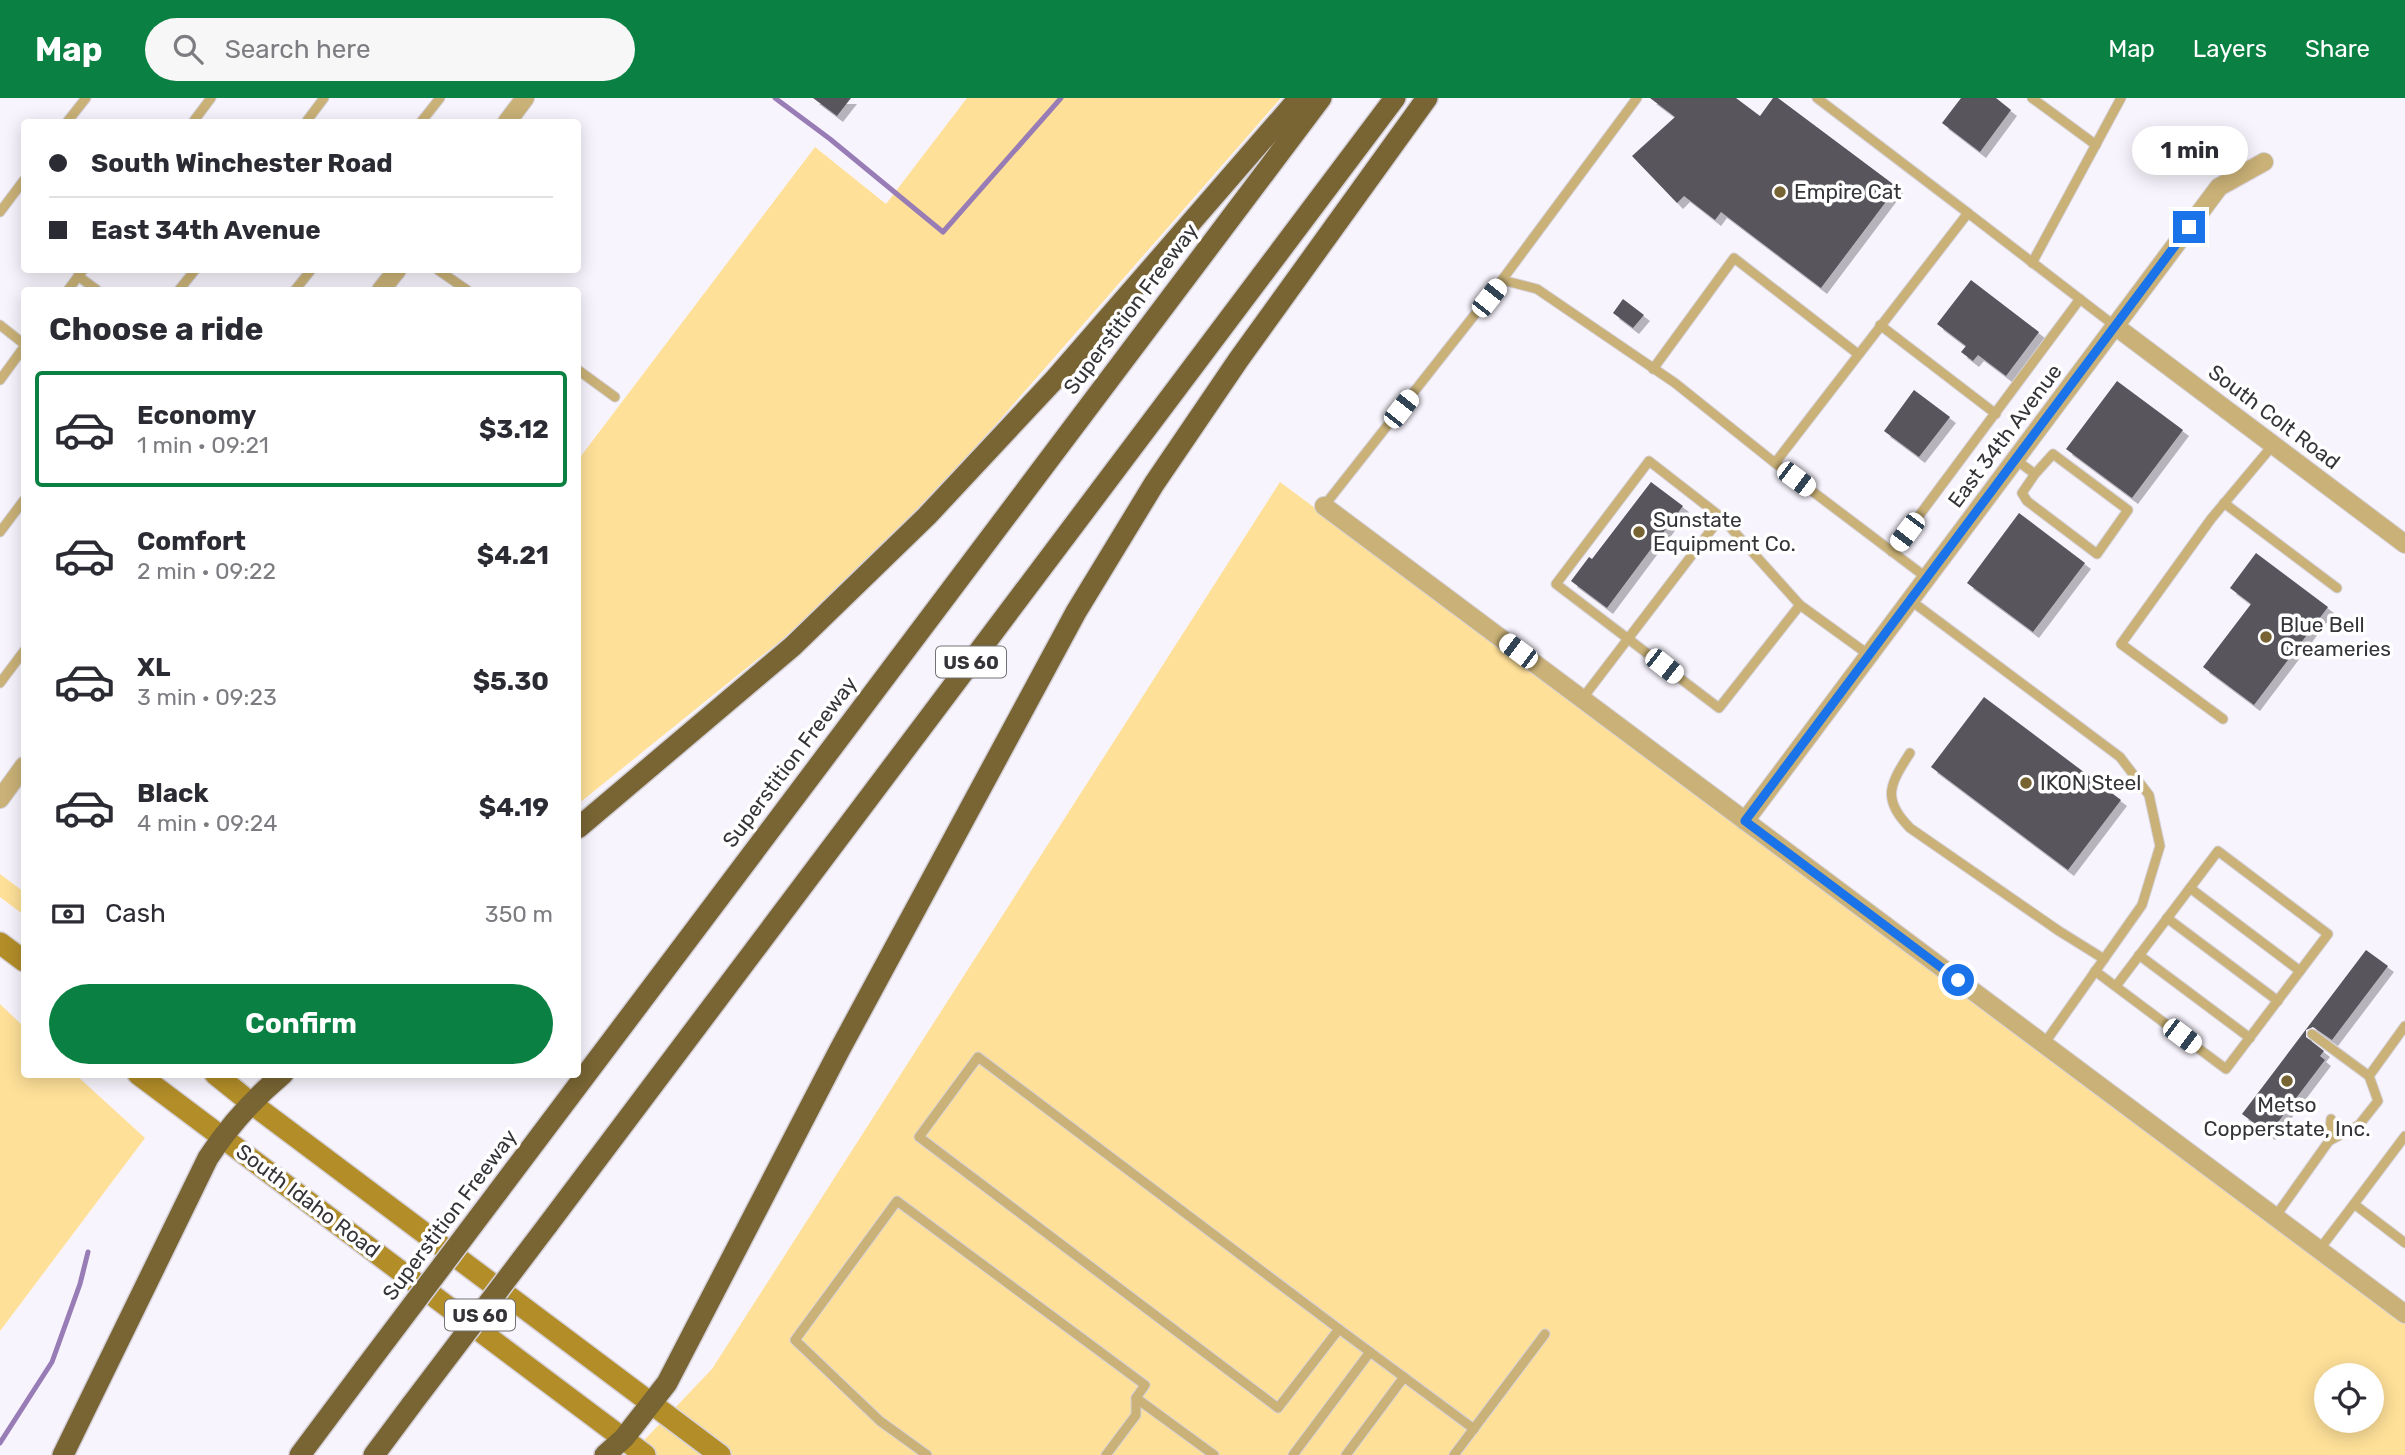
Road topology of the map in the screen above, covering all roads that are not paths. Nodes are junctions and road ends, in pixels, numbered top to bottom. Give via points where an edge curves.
1 (86, 98) edge
2 (211, 98) edge
3 (324, 98) edge
4 (440, 98) edge
5 (525, 98) edge
6 (1299, 98) edge
7 (1321, 98) edge
8 (1395, 98) edge
9 (1427, 98) edge
10 (1637, 98) edge
11 (1817, 98) edge
12 (2032, 98) edge
13 (2121, 98) edge
14 (69, 119) edge
15 (195, 119) edge
16 (308, 119) edge
17 (423, 119) edge
18 (509, 119) edge
19 (2096, 145) junction
20 (2264, 162) dead end
21 (21, 184) edge
22 (0, 212) edge
23 (1968, 213) junction
24 (2032, 262) junction
25 (81, 273) edge
26 (193, 273) edge
27 (309, 273) edge
28 (395, 273) edge
29 (442, 273) edge
30 (1502, 280) junction
31 (70, 287) edge
32 (94, 287) edge
33 (181, 287) edge
34 (297, 287) edge
35 (383, 287) edge
36 (463, 287) edge
37 (2080, 299) junction
38 (0, 325) edge
39 (1880, 325) junction
40 (2115, 326) junction
41 (21, 343) edge
42 (21, 350) edge
43 (1858, 354) junction
44 (1653, 369) junction
45 (581, 372) edge
46 (0, 380) edge
47 (615, 397) dead end
48 (1996, 414) junction
49 (2273, 444) junction
50 (2016, 460) junction
51 (1775, 463) junction
52 (2035, 474) junction
53 (2224, 503) junction
54 (21, 504) edge
55 (1325, 506) joint
56 (1721, 517) junction
57 (0, 532) edge
58 (2405, 544) edge
59 (1892, 552) junction
60 (1927, 578) junction
61 (2337, 587) dead end
62 (1910, 600) junction
63 (1800, 605) junction
64 (1628, 638) junction
65 (21, 655) edge
66 (1869, 655) junction
67 (0, 683) edge
68 (1582, 699) junction
69 (2223, 719) dead end
70 (1909, 752) dead end
71 (21, 770) edge
72 (0, 799) edge
73 (1745, 821) junction
74 (581, 825) edge
75 (2190, 888) junction
76 (2167, 918) junction
77 (0, 943) edge
78 (2140, 955) junction
79 (21, 959) edge
80 (2104, 959) junction
81 (2095, 971) junction
82 (2300, 971) junction
83 (2116, 986) junction
84 (2278, 1001) junction
85 (2405, 1026) edge
86 (2312, 1034) dead end
87 (2250, 1038) junction
88 (2044, 1044) junction
89 (2369, 1076) junction
90 (143, 1078) edge
91 (220, 1078) edge
92 (279, 1078) edge
93 (251, 1103) junction
94 (2331, 1119) dead end
95 (2405, 1136) edge
96 (222, 1137) junction
97 (2329, 1141) junction
98 (2354, 1204) junction
99 (2275, 1217) junction
100 (2405, 1243) edge
101 (2319, 1250) junction
102 (2405, 1314) edge
103 (1339, 1329) junction
104 (1545, 1334) dead end
105 (1370, 1352) junction
106 (1404, 1377) junction
107 (1136, 1398) junction
108 (652, 1404) junction
109 (1474, 1429) junction
110 (624, 1438) junction
111 (64, 1455) edge
112 (300, 1455) edge
113 (374, 1455) edge
114 (606, 1455) edge
115 (645, 1455) edge
116 (720, 1455) edge
117 (927, 1455) edge
118 (1106, 1455) edge
119 (1214, 1455) edge
120 (1293, 1455) edge
121 (1346, 1455) edge
122 (1454, 1455) edge

1 - 14 lane
2 - 15 lane
3 - 16 lane
4 - 17 lane
5 - 18 street
6 - 74 highway via 1055,379 927,516 793,646
7 - 112 highway, Superstition Freeway / US 60, bridge
8 - 113 highway, US 60, bridge
9 - 108 highway via 1231,371 1154,484 1076,612
10 - 30 lane
11 - 23 lane
12 - 19 lane
13 - 19 lane
19 - 24 lane
20 - 40 street, East 34th Avenue via 2219,187
21 - 22 lane
23 - 24 lane
23 - 39 lane
24 - 37 lane
25 - 31 lane
25 - 32 lane
26 - 33 lane
27 - 34 lane
28 - 35 street
29 - 36 lane
30 - 44 lane via 1537,289
30 - 55 lane
37 - 40 lane
37 - 48 lane
38 - 41 lane
39 - 43 lane
39 - 48 lane
40 - 49 street, South Colt Road
40 - 50 street, East 34th Avenue
42 - 46 lane
43 - 44 lane via 1734,258
43 - 51 lane
44 - 51 lane
45 - 47 lane
48 - 59 lane
49 - 53 lane
49 - 58 street, South Colt Road
50 - 52 lane
50 - 60 street, East 34th Avenue
51 - 59 lane
52 - 52 lane via 2053,454 2129,510 2097,554 2027,501 2022,493
53 - 61 lane
53 - 69 lane via 2121,644
54 - 57 lane
55 - 68 street
56 - 63 lane
56 - 64 lane
56 - 64 lane via 1649,461 1556,584
59 - 60 lane
60 - 62 street, East 34th Avenue
62 - 66 street, East 34th Avenue
62 - 80 lane via 2119,757 2149,795 2160,846 2142,905
63 - 64 lane via 1719,708
63 - 66 lane
64 - 68 lane
65 - 67 lane
66 - 73 street, East 34th Avenue
68 - 73 street
70 - 80 lane via 1894,778 1895,813 1910,828
71 - 72 street
73 - 88 street
75 - 76 lane
75 - 82 lane
75 - 82 lane via 2218,851 2328,934
76 - 78 lane
76 - 84 lane
77 - 79 main road
78 - 83 lane
78 - 87 lane
80 - 81 lane
81 - 83 lane
81 - 88 lane
82 - 84 lane
83 - 87 lane via 2226,1069
84 - 87 lane
85 - 89 lane
86 - 89 lane
88 - 99 street
89 - 97 lane via 2378,1101 2359,1125
90 - 96 main road, South Idaho Road
91 - 93 main road, South Idaho Road
92 - 93 highway
93 - 96 highway
93 - 108 main road, South Idaho Road
94 - 97 lane
95 - 98 lane
96 - 110 main road, South Idaho Road
96 - 111 highway
97 - 99 lane
98 - 100 lane
98 - 101 lane
99 - 101 street
101 - 102 street
103 - 103 lane via 978,1057 919,1136 1278,1408
103 - 105 lane
104 - 109 lane
105 - 106 lane
105 - 120 lane
106 - 109 lane
106 - 121 lane
107 - 117 lane via 1145,1385 897,1201 795,1340 880,1421
107 - 118 lane via 1136,1415
107 - 119 lane
108 - 110 highway
108 - 116 main road, South Idaho Road
109 - 122 lane
110 - 114 highway
110 - 115 main road, South Idaho Road

